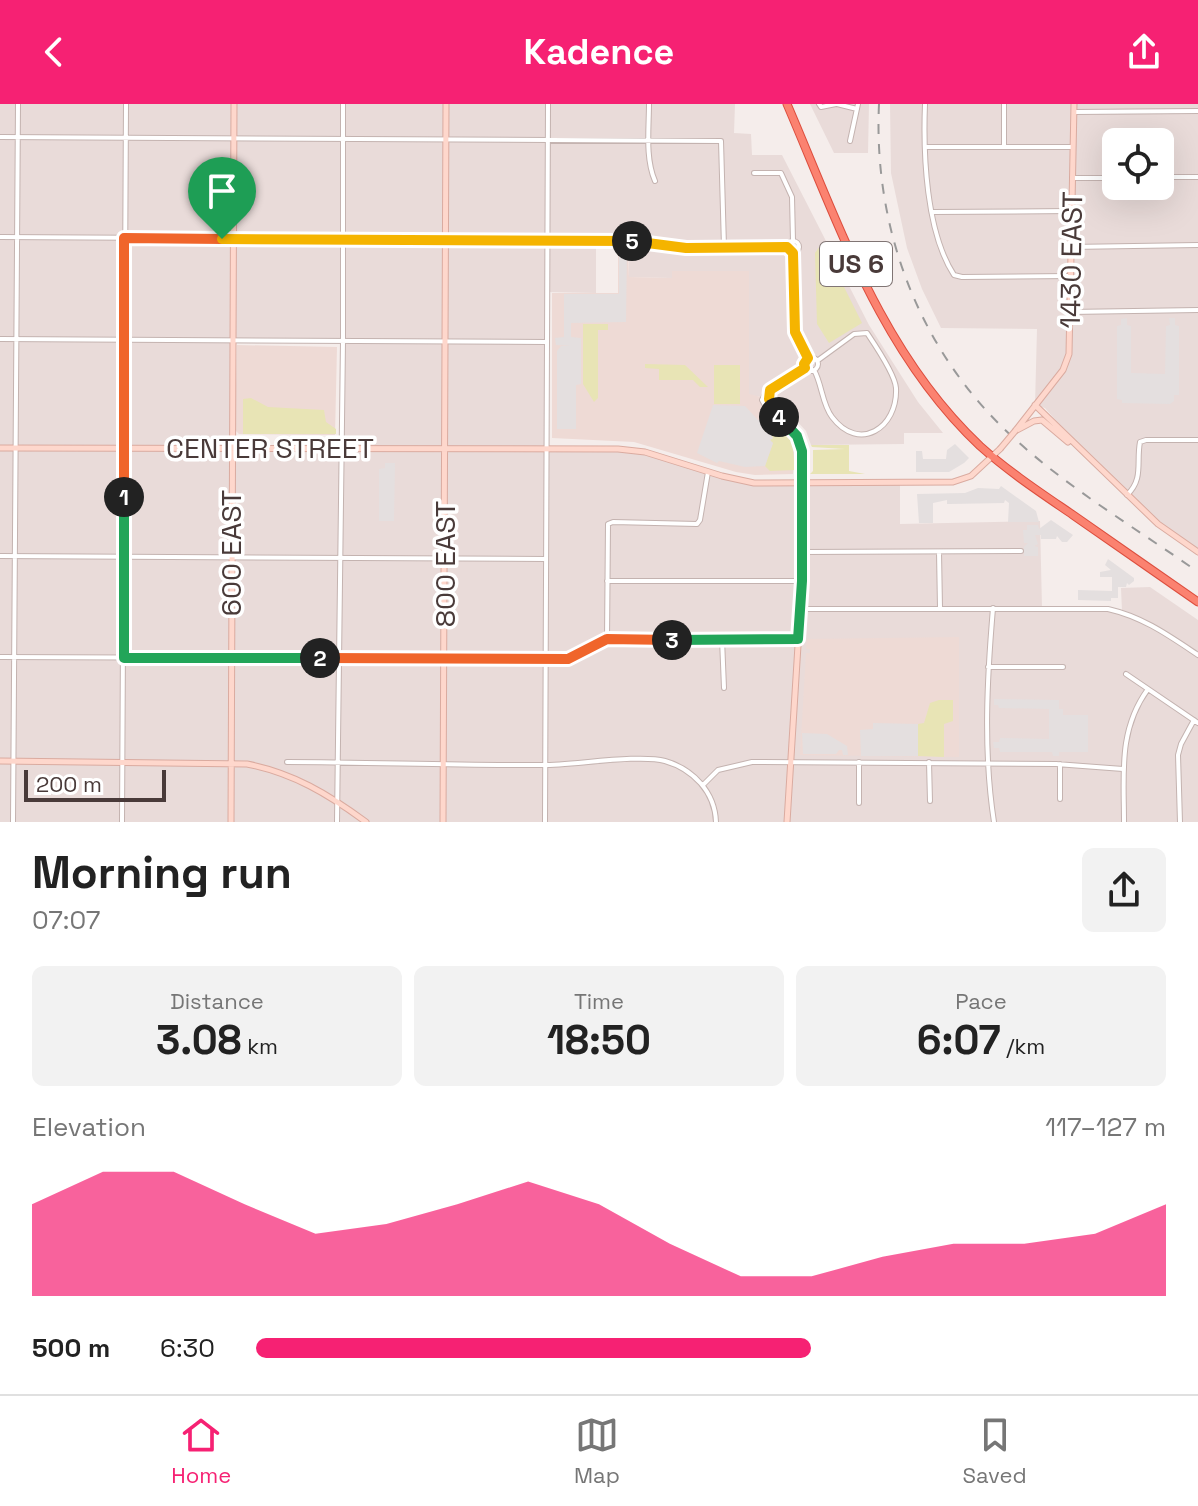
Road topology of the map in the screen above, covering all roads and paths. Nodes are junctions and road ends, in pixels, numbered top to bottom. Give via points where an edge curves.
1 (18, 104) edge
2 (126, 104) edge
3 (234, 104) edge
4 (343, 104) edge
5 (446, 104) edge
6 (548, 104) edge
7 (649, 104) edge
8 (787, 104) edge
9 (836, 104) edge
10 (925, 104) edge
11 (1004, 104) edge
12 (1074, 104) edge
13 (820, 106) edge
14 (857, 106) edge
15 (1198, 111) edge
16 (1074, 112) junction
17 (0, 137) edge
18 (19, 137) junction
19 (126, 137) junction
20 (234, 138) junction
21 (342, 138) junction
22 (446, 140) junction
23 (548, 140) junction
24 (649, 141) junction
25 (850, 141) dead end
26 (925, 147) junction
27 (1004, 147) junction
28 (1073, 147) junction
29 (754, 173) dead end
30 (1174, 177) edge
31 (1198, 177) edge
32 (1072, 178) junction
33 (1102, 178) edge
34 (655, 181) dead end
35 (1071, 211) junction
36 (933, 212) junction
37 (0, 237) edge
38 (18, 237) junction
39 (124, 238) junction
40 (233, 239) junction
41 (342, 240) junction
42 (446, 240) junction
43 (547, 240) junction
44 (793, 241) junction
45 (1198, 245) edge
46 (724, 247) junction
47 (787, 247) junction
48 (1070, 247) junction
49 (793, 253) junction
50 (1070, 276) junction
51 (1198, 310) edge
52 (1070, 312) junction
53 (0, 339) edge
54 (17, 340) junction
55 (124, 340) junction
56 (232, 341) junction
57 (343, 341) junction
58 (445, 342) junction
59 (546, 342) junction
60 (808, 358) junction
61 (817, 361) junction
62 (805, 368) junction
63 (814, 370) junction
64 (1035, 405) junction
65 (1023, 426) junction
66 (1198, 440) edge
67 (0, 448) edge
68 (16, 448) junction
69 (124, 448) junction
70 (232, 448) junction
71 (546, 448) junction
72 (341, 449) junction
73 (445, 450) junction
74 (1086, 455) junction
75 (992, 456) junction
76 (708, 472) junction
77 (801, 482) junction
78 (1127, 495) junction
79 (1021, 551) dead end
80 (802, 552) junction
81 (939, 552) junction
82 (1198, 552) edge
83 (0, 556) edge
84 (15, 556) junction
85 (123, 556) junction
86 (231, 556) junction
87 (340, 557) junction
88 (445, 558) junction
89 (546, 559) junction
90 (607, 581) junction
91 (802, 581) junction
92 (1198, 602) edge
93 (940, 608) junction
94 (993, 608) junction
95 (801, 609) junction
96 (607, 639) junction
97 (722, 639) junction
98 (798, 639) junction
99 (1198, 655) edge
100 (0, 657) edge
101 (15, 657) junction
102 (124, 658) junction
103 (231, 658) junction
104 (339, 658) junction
105 (444, 659) junction
106 (545, 659) junction
107 (988, 667) junction
108 (1063, 667) dead end
109 (1126, 674) dead end
110 (724, 688) dead end
111 (1148, 689) junction
112 (1196, 722) edge
113 (0, 761) edge
114 (14, 761) junction
115 (123, 762) junction
116 (231, 762) junction
117 (287, 762) dead end
118 (338, 762) junction
119 (791, 762) junction
120 (859, 762) junction
121 (929, 762) junction
122 (444, 764) junction
123 (988, 764) junction
124 (1060, 764) junction
125 (545, 765) junction
126 (1123, 769) junction
127 (703, 785) junction
128 (1060, 799) dead end
129 (337, 801) junction
130 (930, 801) dead end
131 (859, 803) dead end
132 (13, 822) edge
133 (122, 822) edge
134 (231, 822) edge
135 (337, 822) edge
136 (366, 822) edge
137 (443, 822) edge
138 (545, 822) edge
139 (716, 822) edge
140 (787, 822) edge
141 (994, 822) edge
142 (1124, 822) edge
143 (1180, 822) edge

1 - 18 street
2 - 19 street
3 - 20 street, 600 EAST
4 - 21 street
5 - 22 street, 800 EAST
6 - 23 street
7 - 24 street
8 - 75 highway, US 6 via 887,327 931,392
9 - 13 street
9 - 14 street
10 - 26 street
11 - 27 street
12 - 16 street, 1430 EAST
14 - 25 street
15 - 16 street
16 - 28 street, 1430 EAST
17 - 18 street
18 - 19 street
18 - 38 street
19 - 20 street
19 - 39 street
20 - 21 street
20 - 40 street, 600 EAST
21 - 22 street
21 - 41 street
22 - 23 street
22 - 42 street, 800 EAST
23 - 24 street
23 - 43 street
24 - 34 street
24 - 46 street via 721,141
26 - 27 street
26 - 36 street
27 - 28 street
28 - 32 street, 1430 EAST
29 - 44 street via 781,173 792,197
30 - 31 street
32 - 33 street
32 - 35 street, 1430 EAST
35 - 36 street
35 - 48 street, 1430 EAST
36 - 50 street via 954,275
37 - 38 street
38 - 39 street
38 - 54 street
39 - 40 street
39 - 55 street
40 - 41 street
40 - 56 street, 600 EAST
41 - 42 street
41 - 57 street
42 - 43 street
42 - 58 street, 800 EAST
43 - 46 street
43 - 59 street
44 - 47 street
44 - 49 street via 799,245
45 - 48 street
46 - 47 street
47 - 49 street
48 - 50 street, 1430 EAST
49 - 60 street via 795,332
50 - 52 street, 1430 EAST
51 - 52 street
52 - 64 street, 1430 EAST via 1065,365
53 - 54 street
54 - 55 street
54 - 68 street
55 - 56 street
55 - 69 street
56 - 57 street
56 - 70 street, 600 EAST
57 - 58 street
57 - 72 street
58 - 59 street
58 - 73 street, 800 EAST
59 - 71 street
60 - 61 street
60 - 62 street
61 - 63 street
61 - 63 street via 854,334 867,333 896,384 887,420 878,431 863,435 842,428 827,410
62 - 63 street
62 - 77 street via 770,390 769,399 799,440
64 - 65 street, 1430 EAST
64 - 74 street
65 - 74 street via 1044,421
65 - 75 street, 1430 EAST, bridge
66 - 78 street via 1140,442 1139,477
67 - 68 street, CENTER STREET
68 - 69 street, CENTER STREET
68 - 84 street
69 - 70 street, CENTER STREET
69 - 85 street
70 - 72 street, CENTER STREET
70 - 86 street, 600 EAST
71 - 73 street, CENTER STREET
71 - 76 street, CENTER STREET via 628,449
71 - 89 street
72 - 73 street, CENTER STREET
72 - 87 street
73 - 88 street, 800 EAST
74 - 78 street
75 - 77 street, 1430 EAST via 971,476 953,482
75 - 92 highway, US 6
76 - 77 street, CENTER STREET via 745,482
76 - 90 street via 699,523 608,524
77 - 80 street
78 - 82 street
79 - 81 street
80 - 81 street
80 - 91 street
81 - 93 street
83 - 84 street
84 - 85 street
84 - 101 street
85 - 86 street
85 - 102 street
86 - 87 street
86 - 103 street, 600 EAST
87 - 88 street
87 - 104 street
88 - 89 street
88 - 105 street, 800 EAST
89 - 106 street
90 - 91 street
90 - 96 street
91 - 95 street
93 - 94 street
93 - 95 street
94 - 99 street via 1108,609 1154,625
94 - 107 street
95 - 98 street
96 - 97 street
96 - 106 street via 573,658
97 - 98 street
97 - 110 street
98 - 119 street
100 - 101 street
101 - 102 street
101 - 114 street
102 - 103 street
102 - 115 street
103 - 104 street
103 - 116 street, 600 EAST
104 - 105 street
104 - 118 street
105 - 106 street
105 - 122 street, 800 EAST
106 - 125 street
107 - 108 street
107 - 123 street
109 - 111 street
111 - 112 street
111 - 126 street via 1128,728
112 - 143 street via 1178,755
113 - 114 street
114 - 115 street
114 - 132 street
115 - 116 street
115 - 133 street
116 - 129 street via 287,775
116 - 134 street, 600 EAST
117 - 118 street
118 - 122 street
118 - 129 street
119 - 120 street
119 - 127 street via 734,765 718,770
119 - 140 street
120 - 121 street
120 - 131 street
121 - 123 street
121 - 130 street
122 - 125 street
122 - 137 street, 800 EAST
123 - 124 street
123 - 141 street
124 - 126 street
124 - 128 street
125 - 127 street via 661,760
125 - 138 street
126 - 142 street
127 - 139 street
129 - 135 street
129 - 136 street

